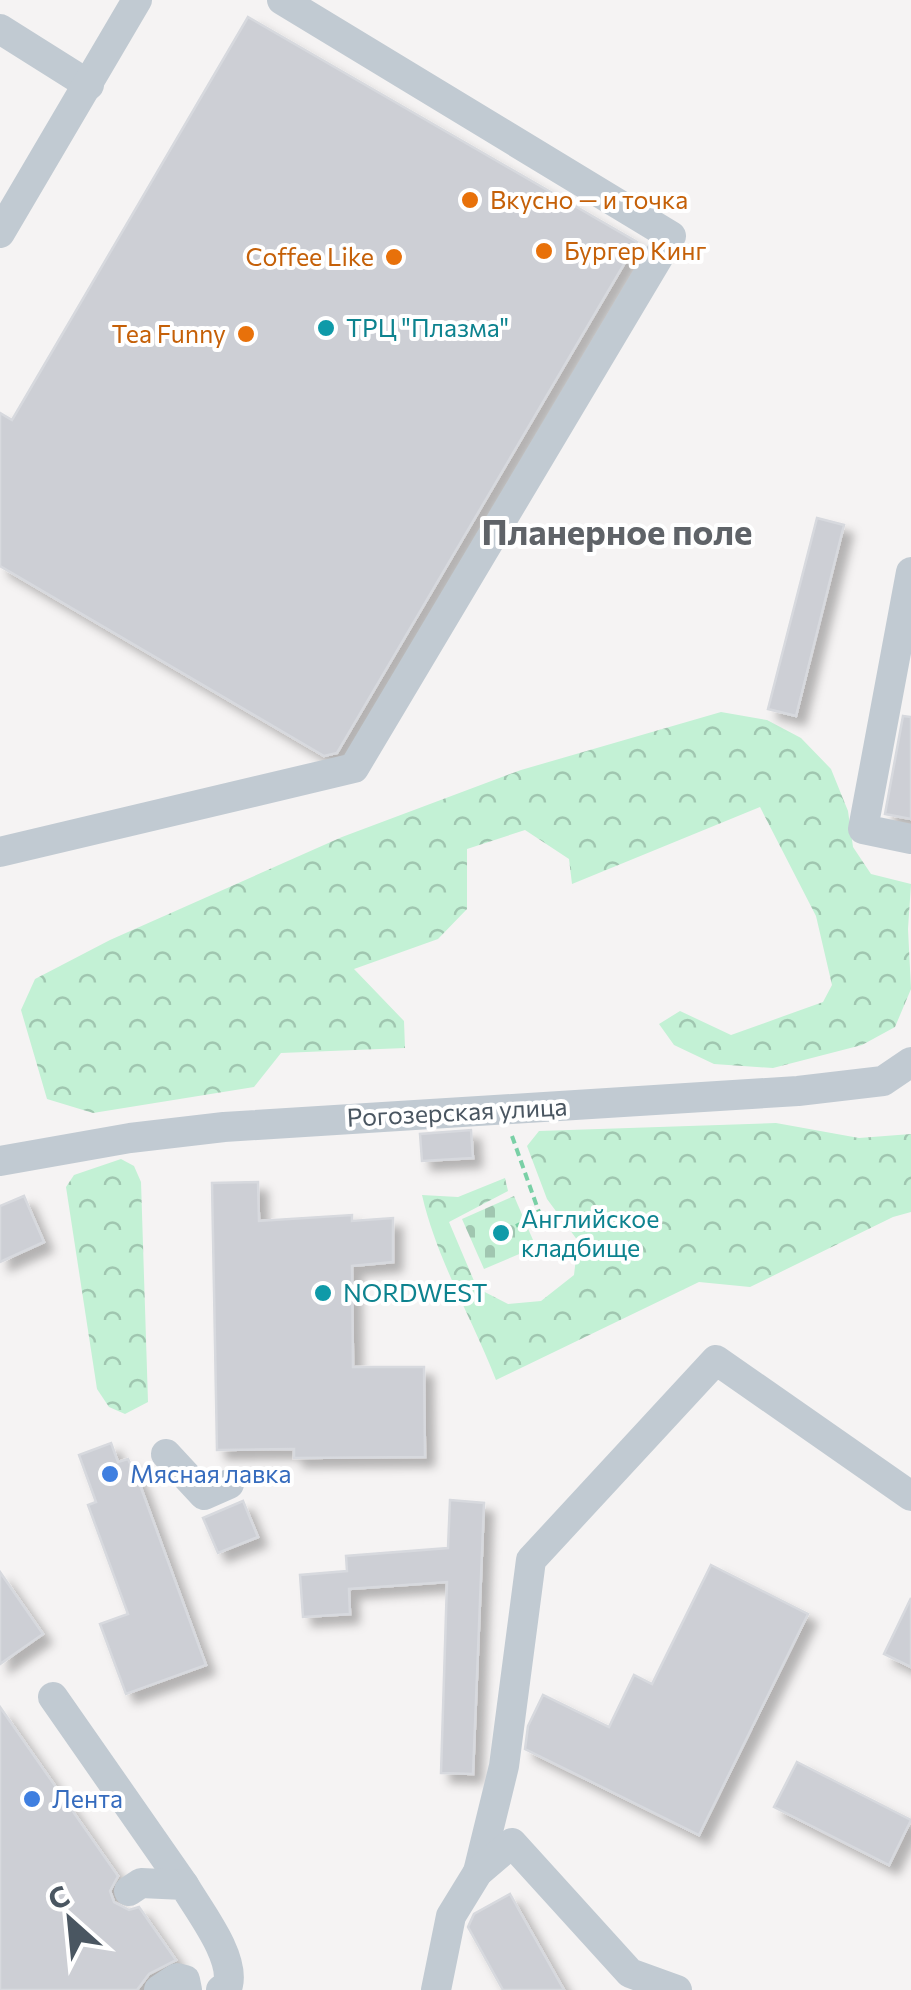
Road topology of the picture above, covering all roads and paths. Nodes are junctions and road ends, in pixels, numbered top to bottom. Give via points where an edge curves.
1 (137, 0) edge
2 (282, 0) edge
3 (0, 29) edge
4 (89, 85) junction
5 (0, 234) edge
6 (911, 572) edge
7 (911, 839) edge
8 (0, 852) edge
9 (911, 1062) edge
10 (897, 1080) edge
11 (502, 1111) junction
12 (0, 1162) edge
13 (516, 1226) dead end
14 (166, 1454) dead end
15 (228, 1484) dead end
16 (911, 1496) edge
17 (53, 1696) dead end
18 (478, 1872) junction
19 (184, 1886) junction
20 (128, 1891) dead end
21 (159, 1990) edge
22 (187, 1990) edge
23 (220, 1990) edge
24 (436, 1990) edge
25 (677, 1990) edge

1 - 4 street
2 - 8 street via 670,236 354,768
3 - 4 street
4 - 5 street
6 - 7 street via 863,830
9 - 10 street, Рогозерская улица
10 - 11 street, Рогозерская улица
11 - 12 street, Рогозерская улица via 224,1127
11 - 13 path via 540,1215
14 - 15 street via 204,1495
16 - 18 street via 716,1360 530,1560 504,1766
17 - 19 street
18 - 24 street via 452,1916
18 - 25 street via 512,1843 630,1974
19 - 20 street via 141,1883
19 - 23 street via 231,1972
21 - 22 street via 177,1978

